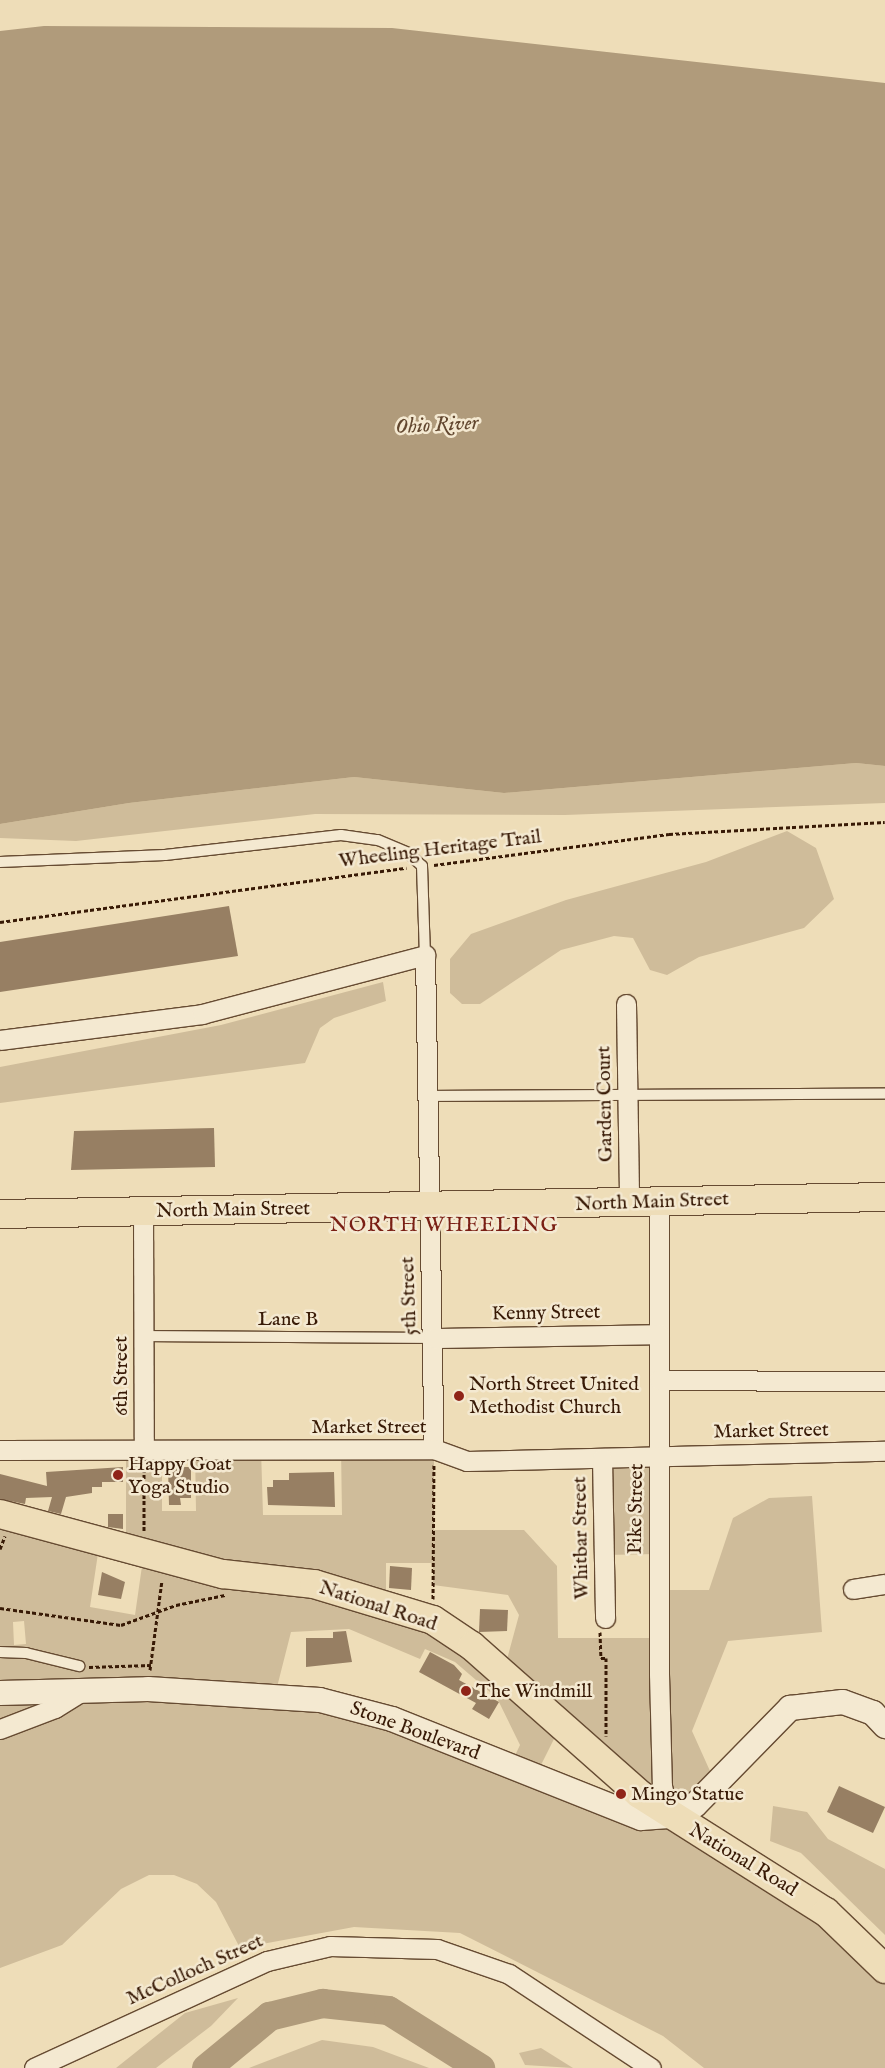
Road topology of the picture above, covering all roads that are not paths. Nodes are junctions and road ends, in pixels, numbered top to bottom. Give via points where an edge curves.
1 (0, 862) edge
2 (425, 955) junction
3 (626, 1004) dead end
4 (0, 1040) edge
5 (885, 1094) edge
6 (427, 1096) junction
7 (627, 1096) junction
8 (885, 1197) edge
9 (659, 1202) junction
10 (629, 1203) junction
11 (429, 1208) junction
12 (143, 1212) junction
13 (0, 1214) edge
14 (659, 1334) junction
15 (144, 1336) junction
16 (433, 1338) junction
17 (660, 1380) junction
18 (885, 1381) edge
19 (144, 1449) junction
20 (434, 1449) junction
21 (0, 1450) edge
22 (885, 1451) edge
23 (660, 1456) junction
24 (602, 1458) junction
25 (0, 1514) edge
26 (885, 1584) edge
27 (853, 1589) dead end
28 (603, 1623) road end
29 (0, 1652) edge
30 (78, 1666) road end
31 (86, 1689) junction
32 (0, 1693) edge
33 (885, 1726) edge
34 (0, 1729) edge
35 (669, 1816) junction
36 (885, 1969) edge
37 (34, 2068) edge
38 (651, 2068) edge

1 - 2 lane via 165,855 341,835 378,840 408,853 422,866
2 - 4 street via 202,1014
2 - 6 street, 5th Street
3 - 7 street, Garden Court
5 - 7 lane
6 - 7 lane
6 - 11 street, 5th Street
7 - 10 street, Garden Court
8 - 9 main road, North Main Street
9 - 10 main road, North Main Street
9 - 14 street, Pike Street
10 - 11 main road, North Main Street
11 - 12 main road, North Main Street
11 - 16 street, 5th Street
12 - 13 main road, North Main Street
12 - 15 street, 6th Street
14 - 16 street, Kenny Street
14 - 17 street, Pike Street
15 - 16 lane, Lane B
15 - 19 street, 6th Street
16 - 20 street, 5th Street
17 - 18 street
17 - 23 street, Pike Street
19 - 20 street, Market Street
19 - 21 street, Market Street
20 - 24 street, Market Street via 467,1461
22 - 23 street, Market Street
23 - 24 street, Market Street
23 - 35 street, Pike Street via 659,1674 662,1786
24 - 28 street, Whitbar Street
25 - 35 main road, National Road via 230,1574 314,1584 433,1620 472,1646 593,1756
26 - 27 street
29 - 30 lane via 26,1653
31 - 32 street, Stone Boulevard
31 - 34 street via 55,1708
31 - 35 street, Stone Boulevard via 320,1700 374,1712 627,1816
33 - 35 street via 873,1713 843,1702 790,1708 695,1805
35 - 36 main road, National Road via 826,1912
37 - 38 street, McColloch Street via 267,1961 330,1946 437,1949 508,1974

